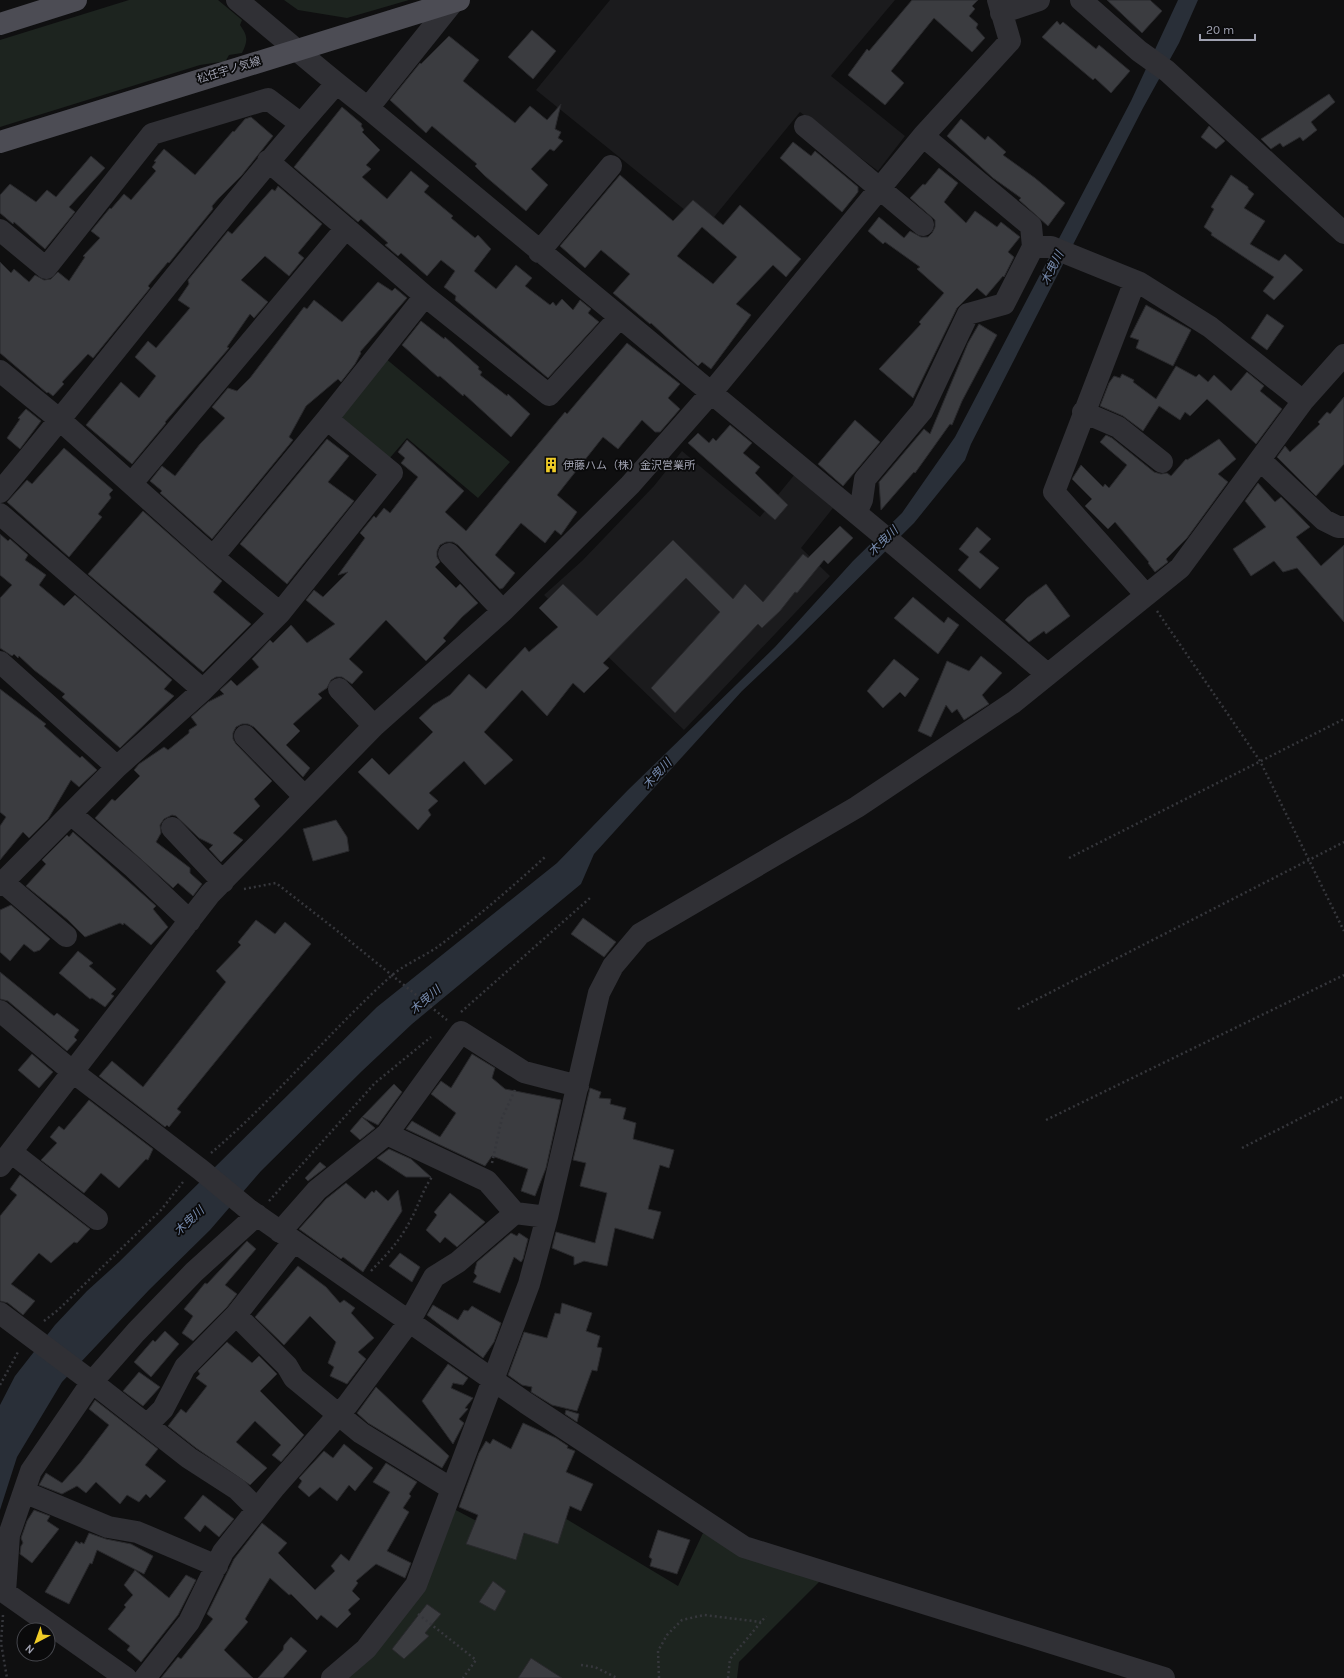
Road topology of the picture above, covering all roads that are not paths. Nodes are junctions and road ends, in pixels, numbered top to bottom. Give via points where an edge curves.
1 (76, 0) edge
2 (237, 0) edge
3 (1038, 0) edge
4 (1081, 0) edge
5 (456, 1) edge
6 (999, 6) edge
7 (0, 24) edge
8 (297, 49) junction
9 (336, 84) junction
10 (368, 108) junction
11 (301, 124) junction
12 (805, 126) dead end
13 (923, 136) junction
14 (0, 142) edge
15 (268, 161) junction
16 (611, 166) dead end
17 (880, 188) junction
18 (924, 225) dead end
19 (346, 228) junction
20 (0, 230) edge
21 (1344, 234) edge
22 (1042, 247) junction
23 (539, 252) junction
24 (1135, 281) junction
25 (425, 296) junction
26 (619, 318) junction
27 (1344, 355) edge
28 (0, 371) edge
29 (711, 393) junction
30 (1303, 402) junction
31 (1084, 412) junction
32 (327, 419) junction
33 (60, 420) junction
34 (1260, 460) junction
35 (1162, 462) dead end
36 (132, 483) junction
37 (0, 492) edge
38 (856, 513) junction
39 (0, 514) edge
40 (1344, 527) edge
41 (449, 554) dead end
42 (213, 557) junction
43 (1146, 595) junction
44 (503, 611) junction
45 (280, 613) junction
46 (0, 662) edge
47 (1047, 674) junction
48 (339, 689) dead end
49 (203, 690) junction
50 (374, 726) junction
51 (245, 736) dead end
52 (117, 767) junction
53 (304, 796) junction
54 (70, 814) junction
55 (172, 828) dead end
56 (1, 884) edge
57 (231, 886) junction
58 (190, 921) junction
59 (66, 936) dead end
60 (0, 1010) edge
61 (73, 1072) junction
62 (578, 1086) junction
63 (387, 1134) junction
64 (6, 1159) edge
65 (253, 1212) junction
66 (515, 1213) junction
67 (547, 1216) junction
68 (97, 1218) dead end
69 (287, 1236) junction
70 (0, 1313) edge
71 (236, 1315) junction
72 (409, 1322) junction
73 (493, 1381) junction
74 (92, 1382) junction
75 (338, 1415) junction
76 (147, 1425) junction
77 (452, 1489) junction
78 (24, 1492) junction
79 (258, 1509) junction
80 (216, 1566) junction
81 (2, 1590) edge
82 (126, 1678) edge
83 (145, 1678) edge
84 (332, 1678) edge
85 (1164, 1678) edge

1 - 7 main road
2 - 8 street
3 - 6 street
4 - 21 street via 1167,71
5 - 8 main road, 松任宇ノ気線
5 - 10 street
6 - 13 street via 1010,41
8 - 9 street
8 - 14 main road, 松任宇ノ気線
9 - 10 street
9 - 11 street
10 - 23 street
11 - 15 street
11 - 20 street via 268,99 152,134 46,268
12 - 17 street
13 - 17 street
13 - 22 street via 1031,226
15 - 19 street
15 - 33 street
16 - 23 street
17 - 18 street
17 - 29 street
19 - 25 street
19 - 36 street
22 - 24 street
22 - 38 street via 1004,304 968,314 922,411 865,479 862,500
23 - 26 street
24 - 30 street via 1210,327
24 - 31 street
25 - 26 street via 548,395
25 - 32 street
26 - 29 street
27 - 30 street
28 - 33 street
29 - 38 street
29 - 44 street via 630,485
30 - 34 street
31 - 35 street via 1118,427
31 - 43 street via 1054,492
32 - 42 street
32 - 45 street via 392,473
33 - 36 street
33 - 37 street
34 - 40 street via 1324,520
34 - 43 street via 1180,568
36 - 42 street
38 - 47 street
39 - 49 street
41 - 44 street
42 - 45 street
43 - 47 street
44 - 50 street
45 - 49 street
46 - 52 street
47 - 62 street via 1014,702 857,807 640,934 613,966 600,993
48 - 50 street
49 - 52 street
50 - 53 street
51 - 53 street
52 - 54 street
53 - 57 street
54 - 56 street
54 - 58 street via 134,868
55 - 57 street
56 - 59 street
57 - 58 street via 210,894
58 - 61 street
60 - 61 street
61 - 64 street
61 - 65 street
62 - 63 street via 524,1072 460,1032
62 - 67 street
63 - 66 street via 487,1181
63 - 69 street via 317,1190
64 - 68 street
65 - 69 street
65 - 74 street
66 - 67 street
66 - 72 street via 458,1262 434,1277
67 - 73 street via 529,1284
69 - 71 street
69 - 72 street
70 - 74 street
71 - 75 street via 287,1366 294,1378
71 - 76 street via 185,1367 163,1408
72 - 73 street
72 - 75 street
73 - 77 street
73 - 85 street via 744,1547
74 - 76 street
74 - 78 street via 31,1471
75 - 77 street via 361,1434
75 - 79 street
76 - 79 street via 189,1458 237,1489
77 - 84 street via 416,1585 366,1649
78 - 80 street via 108,1527 137,1532
78 - 81 street via 9,1535
79 - 80 street via 223,1552
80 - 83 street via 189,1622
81 - 82 street

